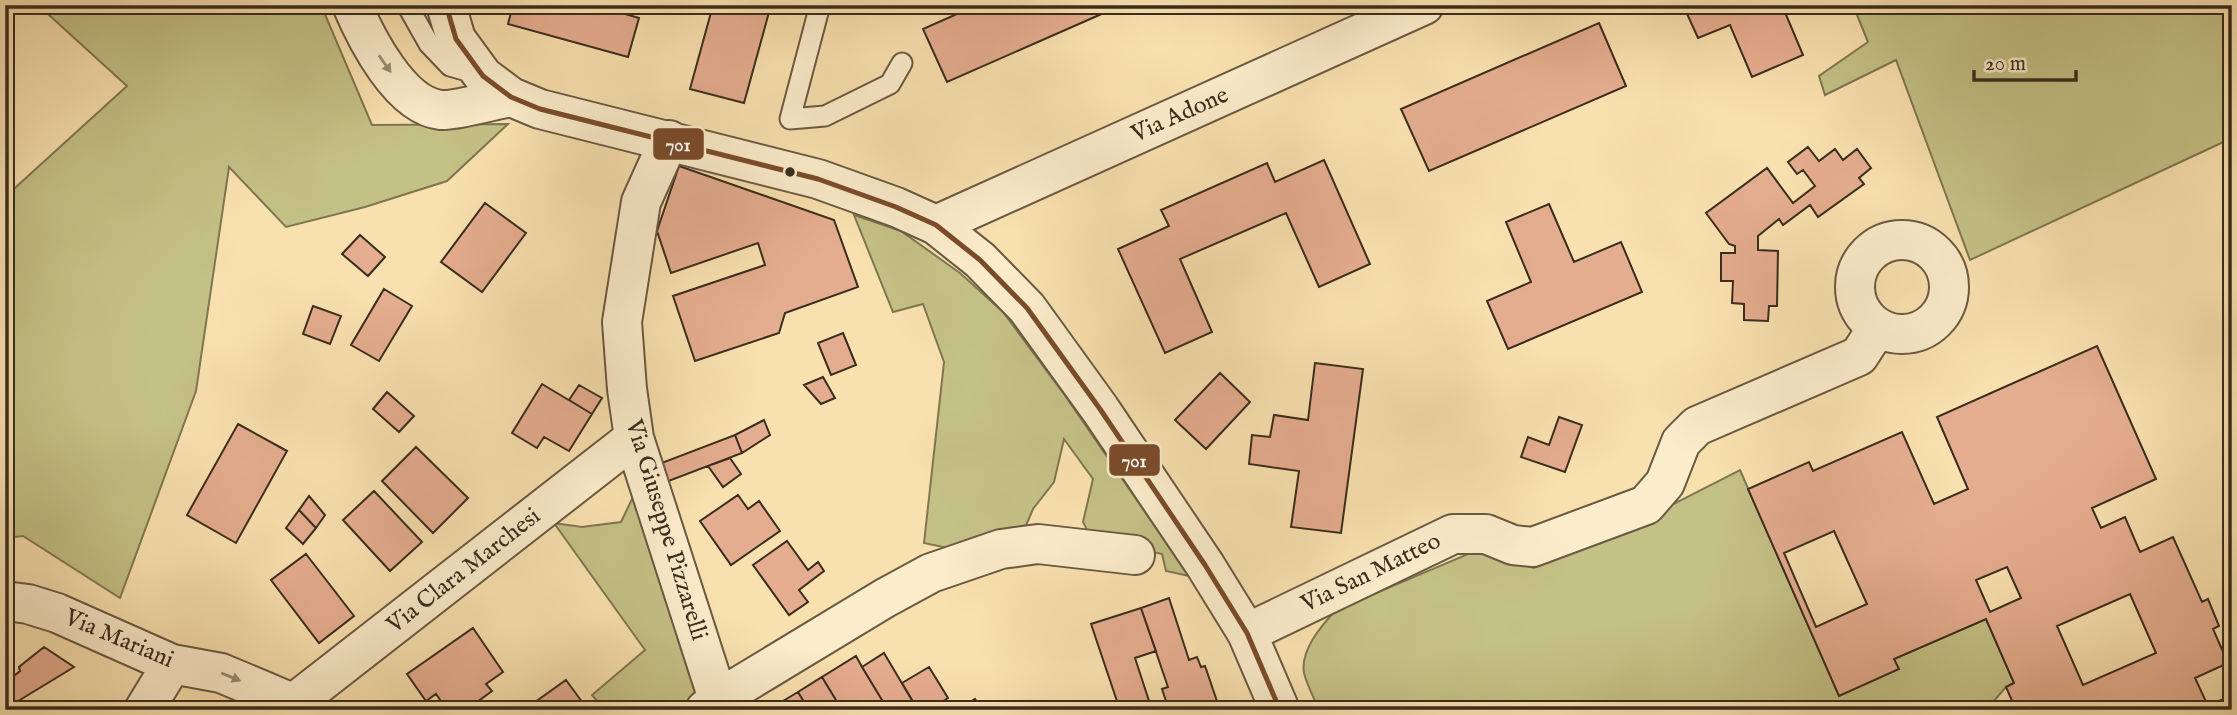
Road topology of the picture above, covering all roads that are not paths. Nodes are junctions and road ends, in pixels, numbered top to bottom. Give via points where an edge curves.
1 (352, 5) edge
2 (407, 5) edge
3 (446, 5) edge
4 (820, 5) edge
5 (1424, 5) edge
6 (902, 63) dead end
7 (497, 86) junction
8 (670, 140) junction
9 (936, 225) junction
10 (1877, 328) dead end
11 (634, 438) junction
12 (1135, 555) dead end
13 (5, 601) edge
14 (1247, 633) junction
15 (172, 664) junction
16 (712, 704) edge
17 (302, 707) edge
18 (144, 710) edge
19 (1280, 710) edge

1 -> 7 street via 384,64 421,104 442,110
2 - 7 lane via 429,44 450,66
3 - 7 street via 456,39
4 - 6 lane via 790,119 825,116 890,83
5 - 9 street, Via Adone
7 - 8 street via 540,109
8 - 9 street via 818,179
8 - 11 street, Via Giuseppe Pizzarelli via 641,202 622,322
9 - 14 street via 980,260 1027,308
10 - 14 street, Via San Matteo via 1859,356 1697,426 1681,442 1665,483 1646,505 1533,547 1486,534 1453,534
11 - 16 street, Via Giuseppe Pizzarelli
11 - 17 street, Via Clara Marchesi
12 - 16 street via 1038,544 1001,549 931,572
13 - 15 street, Via Mariani via 57,612
14 - 19 street
15 -> 17 street, Via Mariani via 221,673
15 - 18 street

